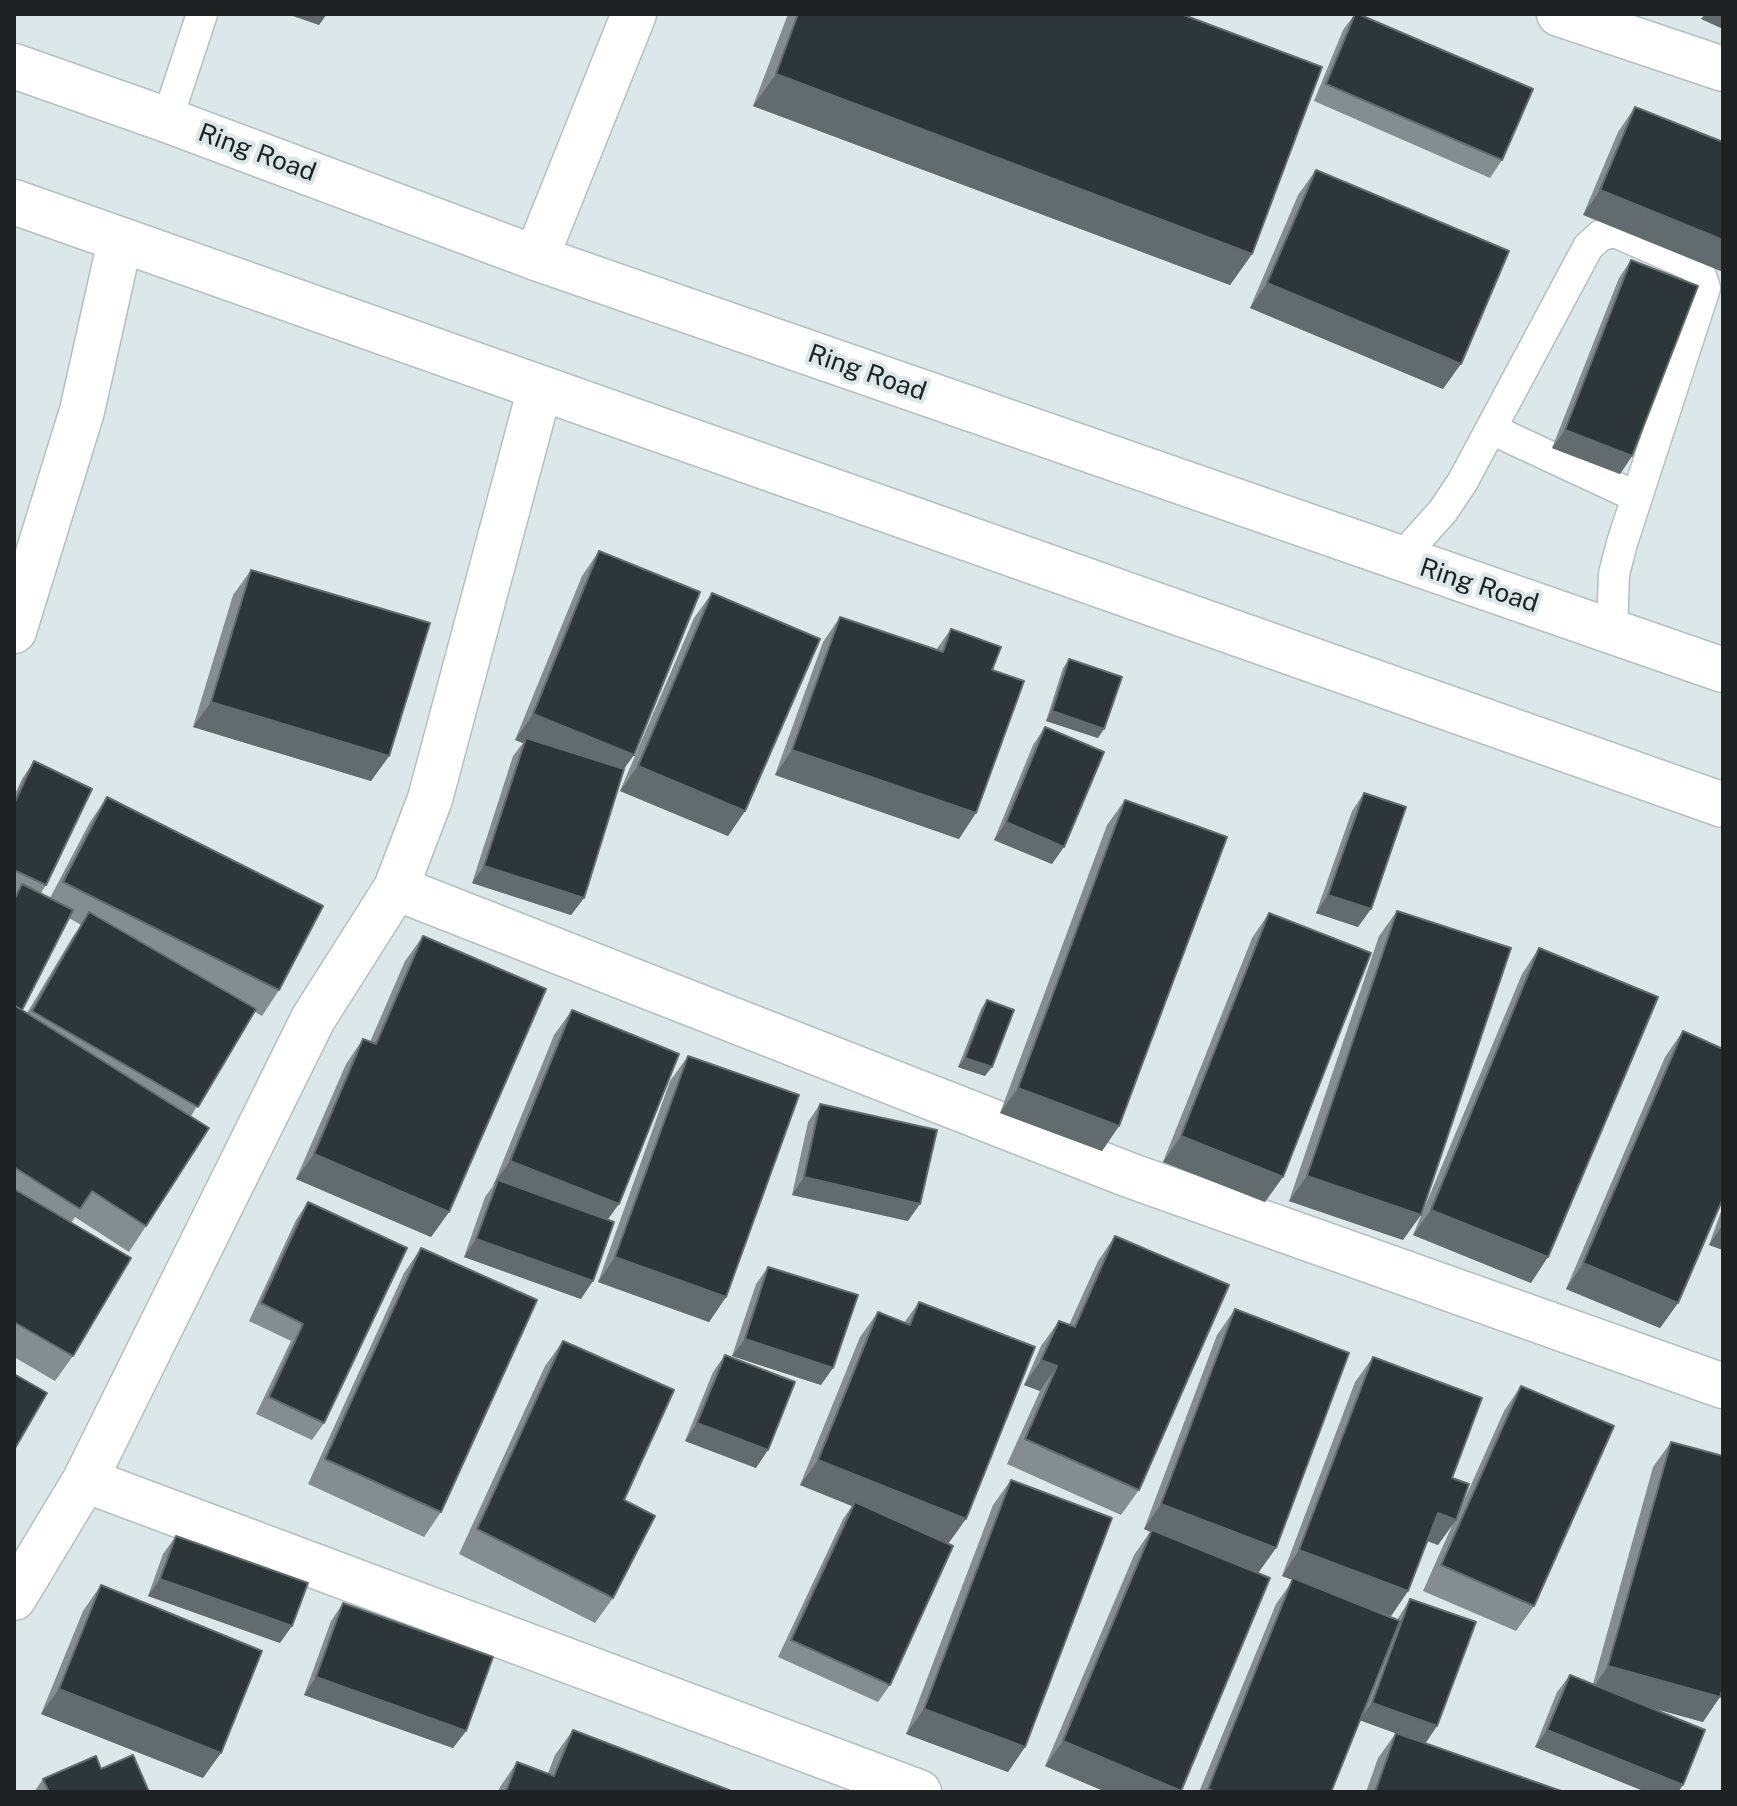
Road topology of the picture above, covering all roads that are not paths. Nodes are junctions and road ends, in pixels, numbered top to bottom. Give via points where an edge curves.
1 (202, 14) edge
2 (634, 14) edge
3 (1559, 14) edge
4 (14, 66) edge
5 (1723, 69) edge
6 (167, 120) junction
7 (14, 202) edge
8 (120, 241) junction
9 (536, 258) junction
10 (540, 388) junction
11 (1491, 429) junction
12 (1637, 497) junction
13 (1399, 560) junction
14 (14, 631) edge
15 (1612, 631) junction
16 (1723, 670) edge
17 (1723, 805) edge
18 (396, 888) junction
19 (1723, 1386) edge
20 (85, 1480) junction
21 (14, 1598) edge
22 (919, 1792) edge

1 - 6 lane
2 - 9 street
3 - 5 street
4 - 6 street, Ring Road
6 - 9 street, Ring Road
7 - 8 street
8 - 10 street
8 - 14 street via 82,411
9 - 13 street, Ring Road
10 - 17 street
10 - 18 street via 430,799
11 - 12 lane
11 - 12 lane via 1588,247 1601,235 1615,232 1692,266 1705,288
11 - 13 lane via 1443,511
12 - 15 lane via 1614,574
13 - 15 street, Ring Road
15 - 16 street, Ring Road
18 - 19 street via 1129,1175
18 - 20 street via 313,1019
20 - 21 street
20 - 22 street

